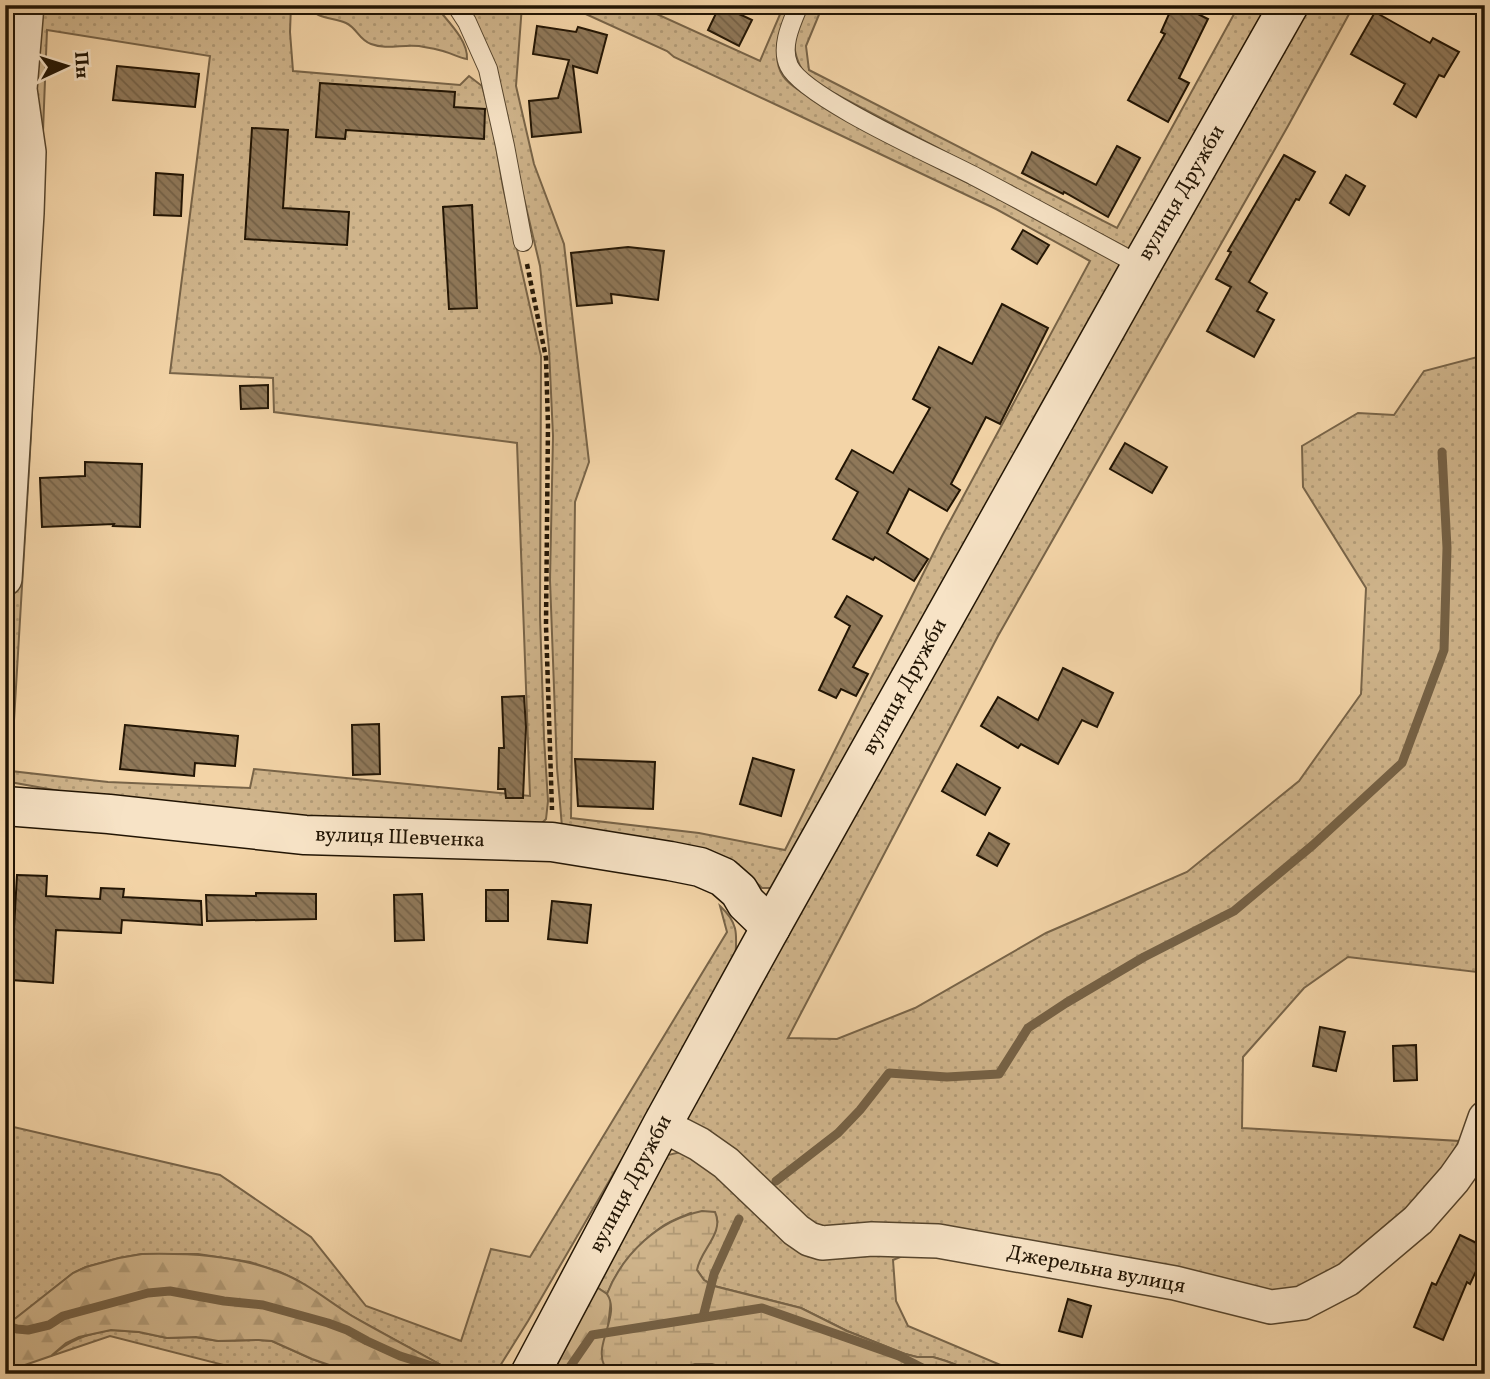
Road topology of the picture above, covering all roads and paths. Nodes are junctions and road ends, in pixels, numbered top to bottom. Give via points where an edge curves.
1 (27, 5) edge
2 (456, 5) edge
3 (799, 5) edge
4 (1289, 5) edge
5 (523, 243) joint
6 (1141, 266) junction
7 (5, 579) edge
8 (5, 806) edge
9 (552, 842) junction
10 (771, 928) junction
11 (1485, 1118) edge
12 (662, 1125) junction
13 (535, 1364) edge

1 - 7 street via 20,89 29,152 27,214
2 - 5 lane via 488,69
3 - 6 lane via 785,53 790,69 807,86
4 - 6 street, вулиця Дружби
5 - 9 path via 546,358
6 - 10 street, вулиця Дружби
8 - 9 street, вулиця Шевченка via 305,835
9 - 10 street, вулиця Шевченка via 700,867 723,877
10 - 12 street, вулиця Дружби
11 - 12 street, Джерельна вулиця via 1473,1152 1418,1220 1348,1279 1301,1303 1271,1307 1175,1283 938,1241 808,1239 726,1163
12 - 13 street, вулиця Дружби

